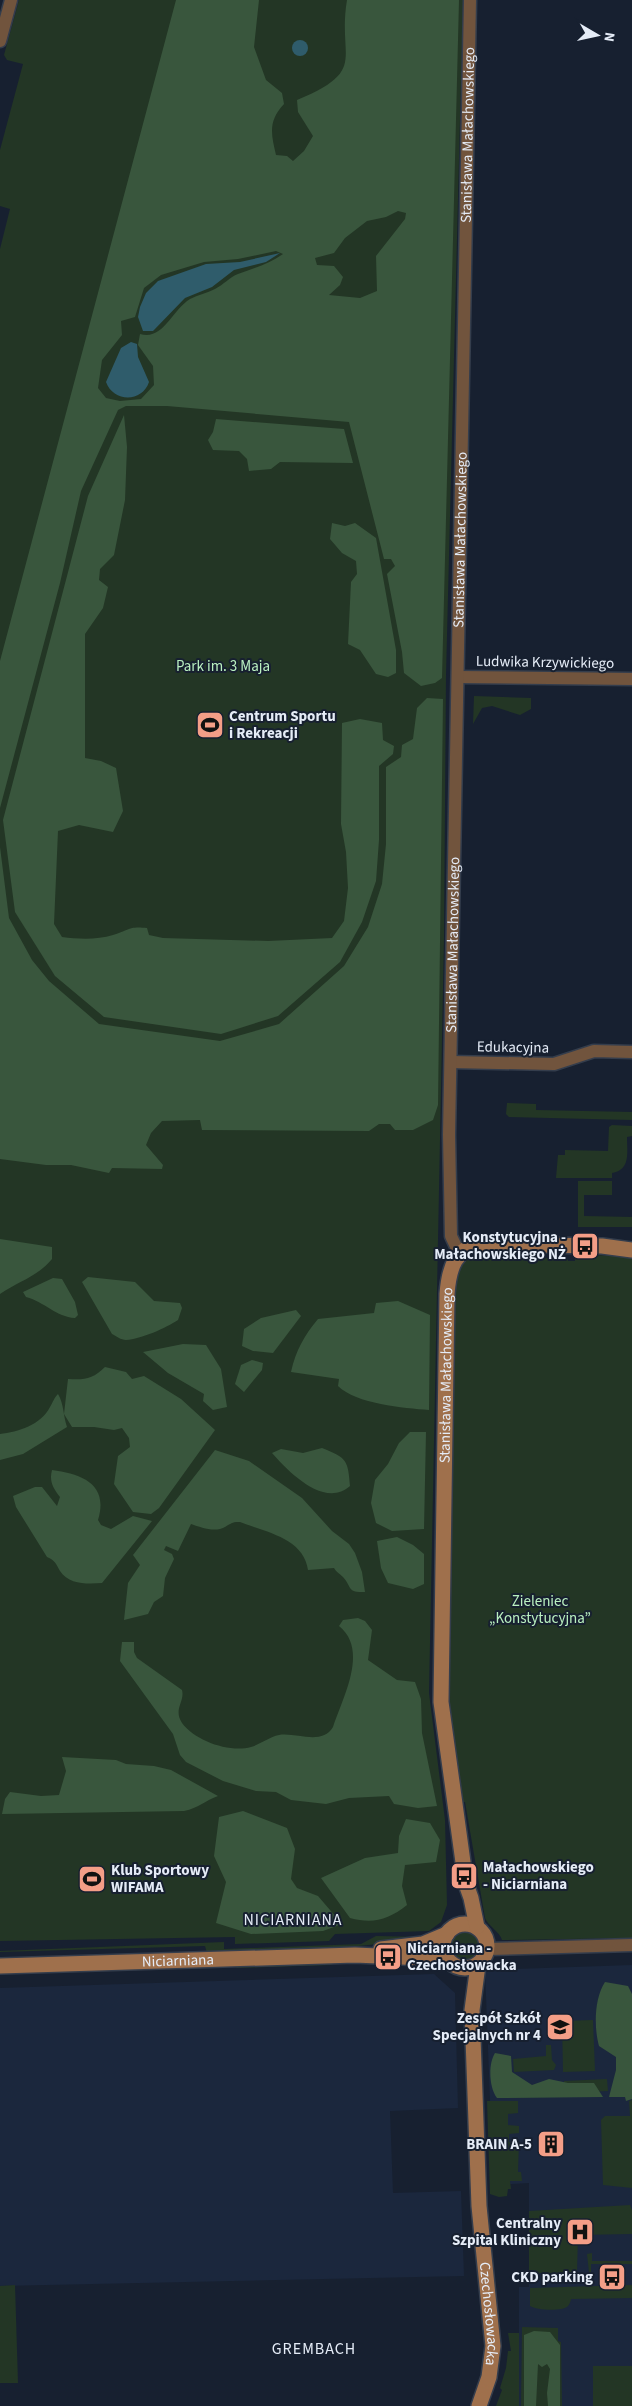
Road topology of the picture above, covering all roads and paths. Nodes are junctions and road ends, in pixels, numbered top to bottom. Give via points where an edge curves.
1 (11, 0) edge
2 (470, 0) edge
3 (0, 41) edge
4 (458, 677) junction
5 (632, 679) edge
6 (632, 1052) edge
7 (450, 1062) junction
8 (632, 1250) edge
9 (459, 1253) junction
10 (466, 1884) junction
11 (460, 1925) junction
12 (477, 1927) junction
13 (447, 1934) junction
14 (632, 1945) edge
15 (488, 1949) junction
16 (355, 1954) junction
17 (452, 1963) junction
18 (478, 1965) junction
19 (0, 1966) edge
20 (472, 2010) junction
21 (478, 2406) edge

1 - 3 street
2 - 4 street, Stanisława Małachowskiego
4 - 5 street, Ludwika Krzywickiego
4 - 7 street, Stanisława Małachowskiego
6 - 7 street, Edukacyjna via 594,1051 554,1064
7 - 9 street, Stanisława Małachowskiego via 451,1236
8 - 9 street via 602,1246 483,1244
9 - 10 street, Stanisława Małachowskiego via 451,1269 447,1294 441,1693
10 - 11 street, Stanisława Małachowskiego
10 - 12 street, Stanisława Małachowskiego
11 - 12 street
11 - 13 street
12 - 15 street via 485,1936
13 - 16 street, Niciarniana via 423,1944
13 - 17 street via 443,1945
14 - 15 street
15 - 18 street
16 - 17 street, Niciarniana
16 - 19 street, Niciarniana
17 - 18 street via 468,1969
17 - 20 street, Czechosłowacka via 464,1982
18 - 20 street, Czechosłowacka
20 - 21 street, Czechosłowacka via 480,2213 494,2346 489,2378

